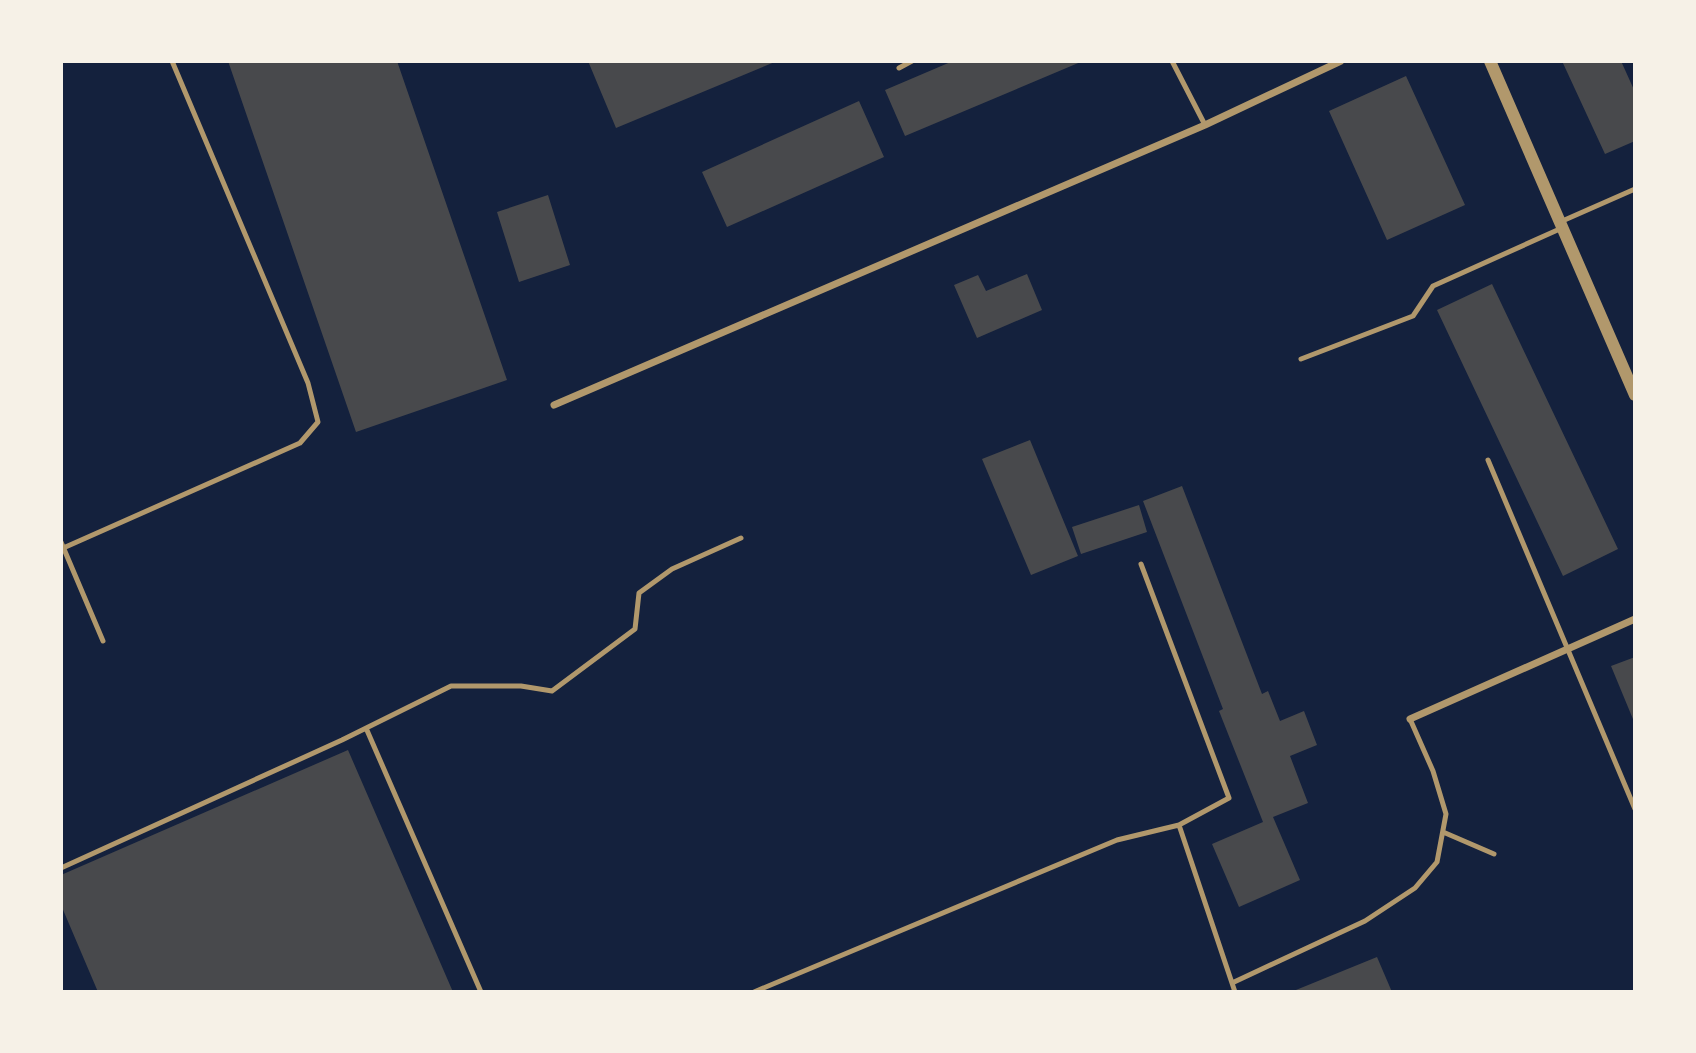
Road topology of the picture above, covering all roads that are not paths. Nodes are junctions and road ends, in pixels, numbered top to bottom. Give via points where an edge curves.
1 (172, 61) edge
2 (912, 61) edge
3 (1172, 61) edge
4 (1341, 61) edge
5 (1490, 61) edge
6 (899, 68) dead end
7 (1205, 125) junction
8 (1635, 189) edge
9 (1561, 225) junction
10 (1301, 359) dead end
11 (1635, 395) edge
12 (554, 405) dead end
13 (1488, 460) dead end
14 (741, 538) dead end
15 (62, 546) edge
16 (1141, 564) dead end
17 (1635, 619) edge
18 (103, 641) dead end
19 (1569, 649) junction
20 (1410, 719) joint
21 (366, 728) junction
22 (1635, 809) edge
23 (1179, 825) junction
24 (1443, 832) junction
25 (1494, 854) dead end
26 (61, 868) edge
27 (1232, 983) junction
28 (481, 992) edge
29 (754, 992) edge
30 (1235, 992) edge

1 - 15 lane via 308,383 318,422 300,443
2 - 6 lane
3 - 7 lane
4 - 7 street
5 - 9 street
7 - 12 street
8 - 9 lane
9 - 10 lane via 1433,286 1413,316
9 - 11 street
13 - 19 lane
14 - 21 lane via 672,569 639,593 635,629 552,691 451,686
15 - 18 lane
16 - 23 lane via 1229,798
17 - 19 street
19 - 20 street
19 - 22 lane
20 - 24 lane via 1446,814
21 - 26 lane
21 - 28 lane
23 - 27 lane
23 - 29 lane via 1118,840
24 - 25 lane
24 - 27 lane via 1437,862 1415,888 1365,921
27 - 30 lane

